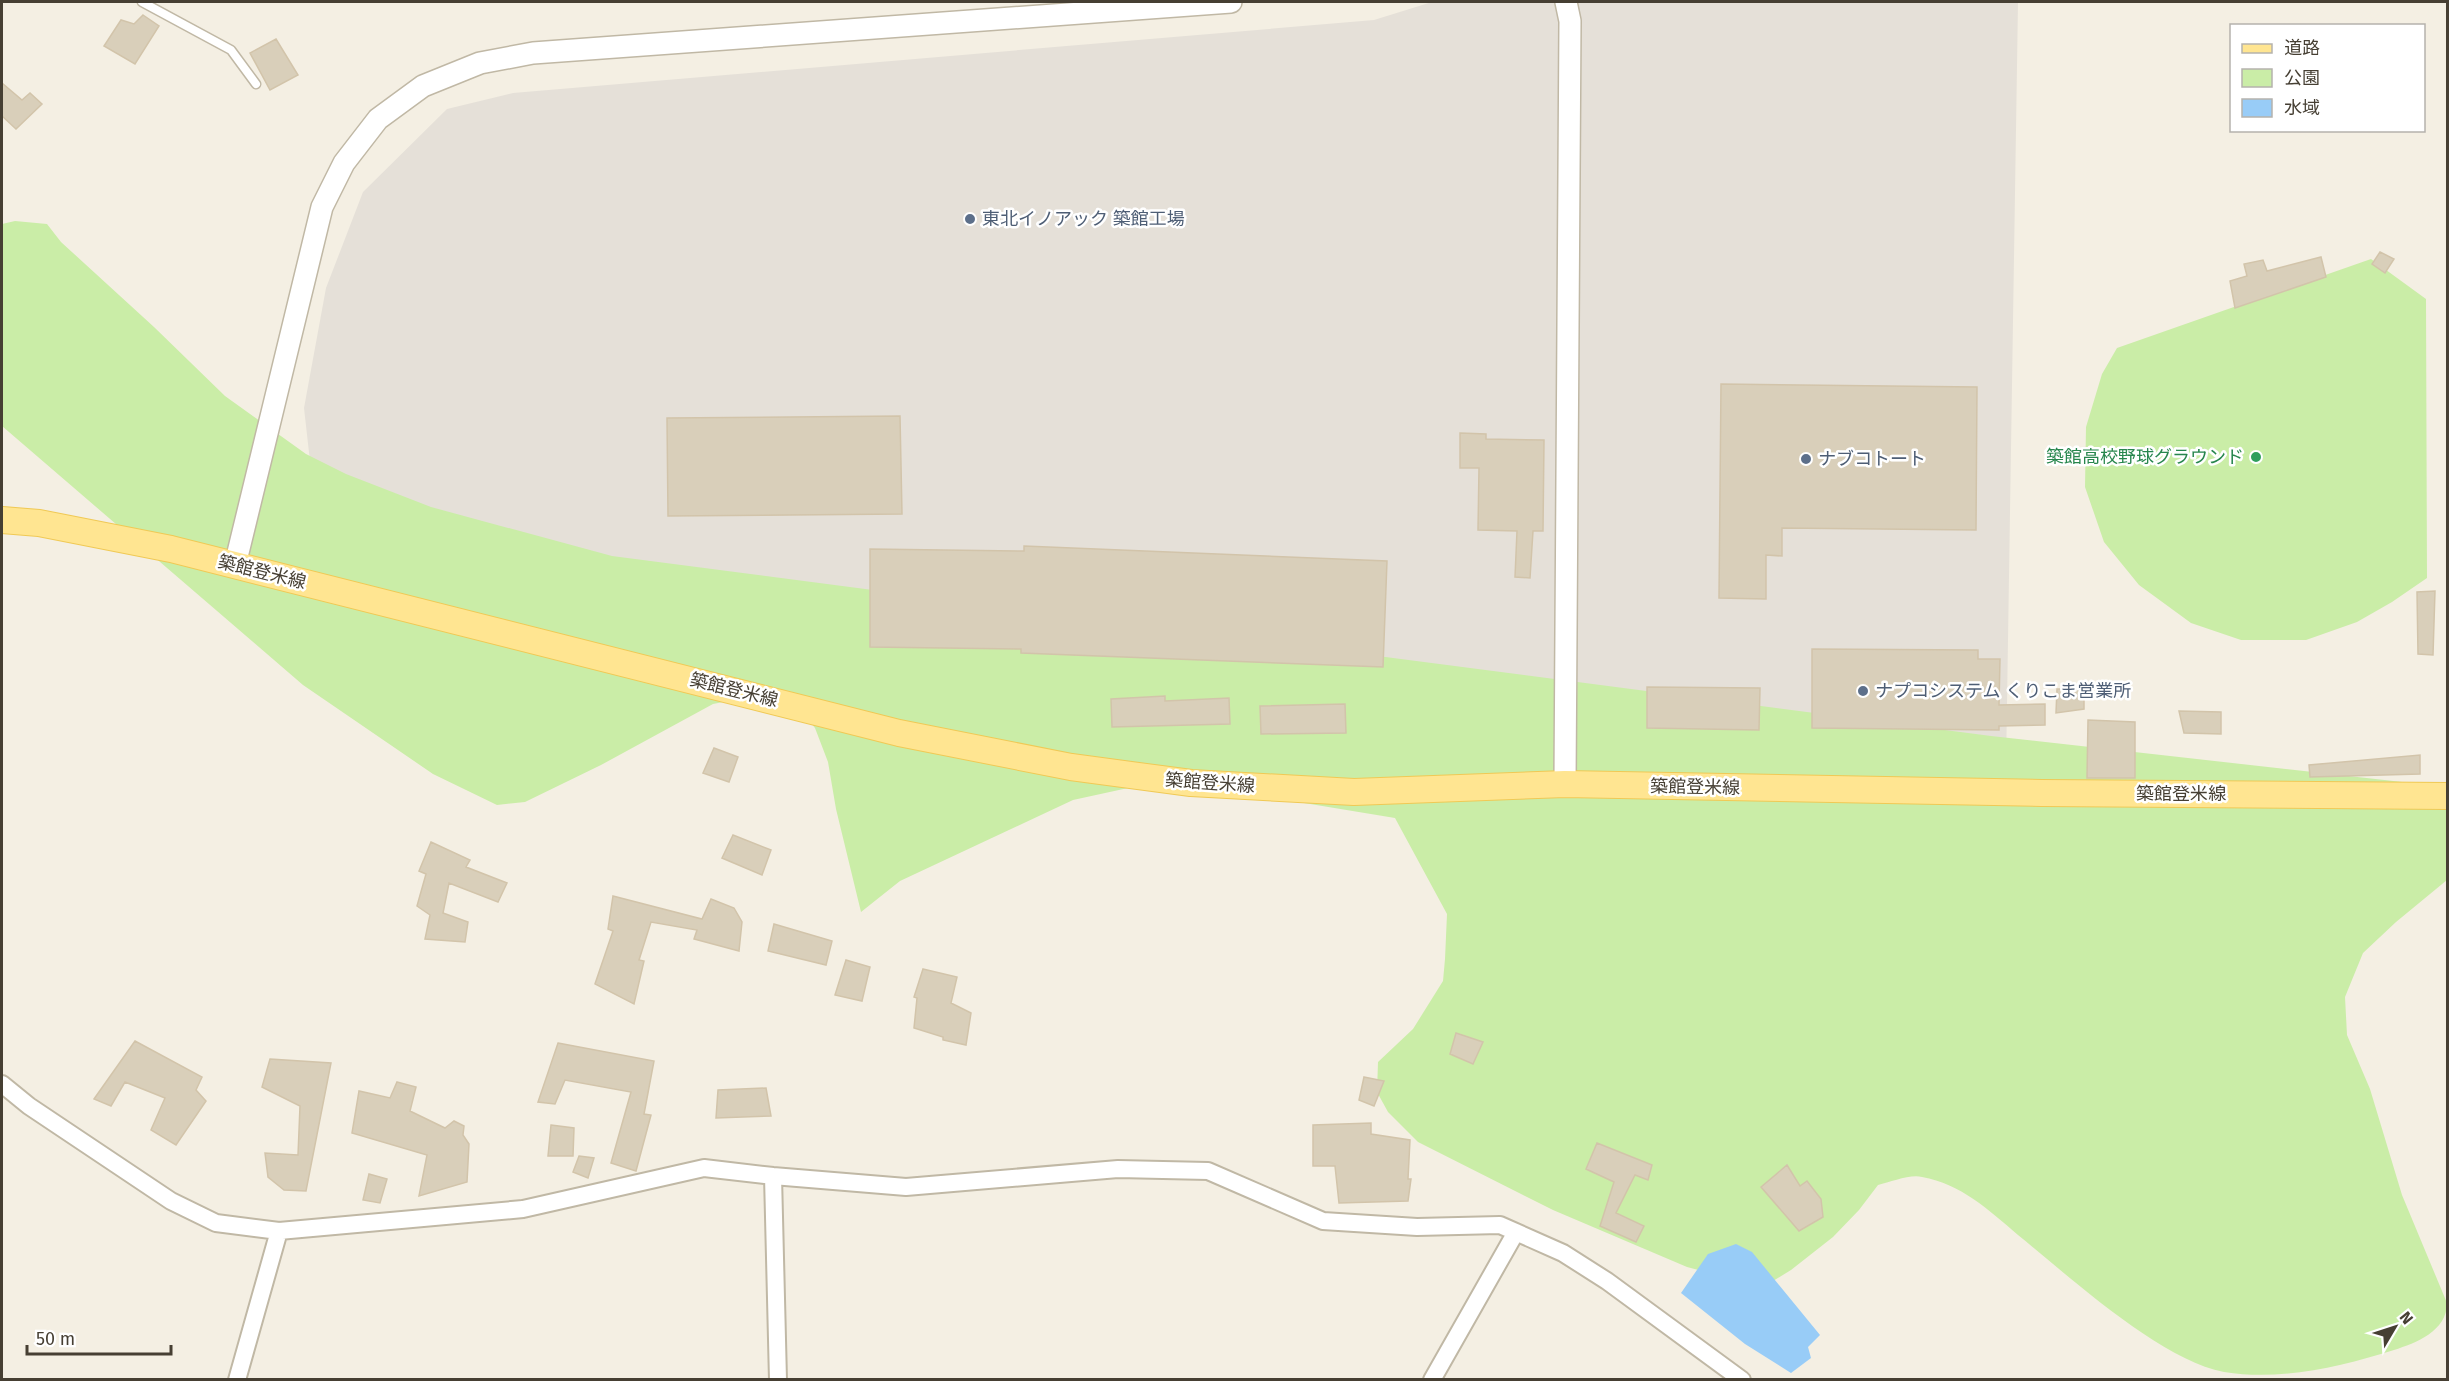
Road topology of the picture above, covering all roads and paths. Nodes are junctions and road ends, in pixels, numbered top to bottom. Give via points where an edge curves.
1 (142, 2) edge
2 (1231, 2) edge
3 (1566, 2) edge
4 (256, 84) dead end
5 (2, 520) edge
6 (235, 565) junction
7 (1565, 784) junction
8 (2448, 796) edge
9 (2, 1083) edge
10 (773, 1176) junction
11 (279, 1231) junction
12 (1516, 1232) junction
13 (237, 1380) edge
14 (778, 1380) edge
15 (1432, 1380) edge
16 (1742, 1380) edge

1 - 4 lane via 231,50
2 - 6 street via 533,53 480,63 423,86 378,119 344,163 322,207
3 - 7 street via 1570,32
5 - 6 main road, 築館登米線 via 39,523
6 - 7 main road, 築館登米線 via 899,732 1071,767 1191,783 1354,792
7 - 8 main road, 築館登米線
9 - 11 street via 29,1106 171,1201 216,1223
10 - 11 street via 704,1168 523,1209
10 - 12 street via 906,1187 1118,1169 1208,1171 1323,1221 1417,1227 1500,1225
10 - 14 street
11 - 13 street
12 - 15 street
12 - 16 street via 1563,1252

